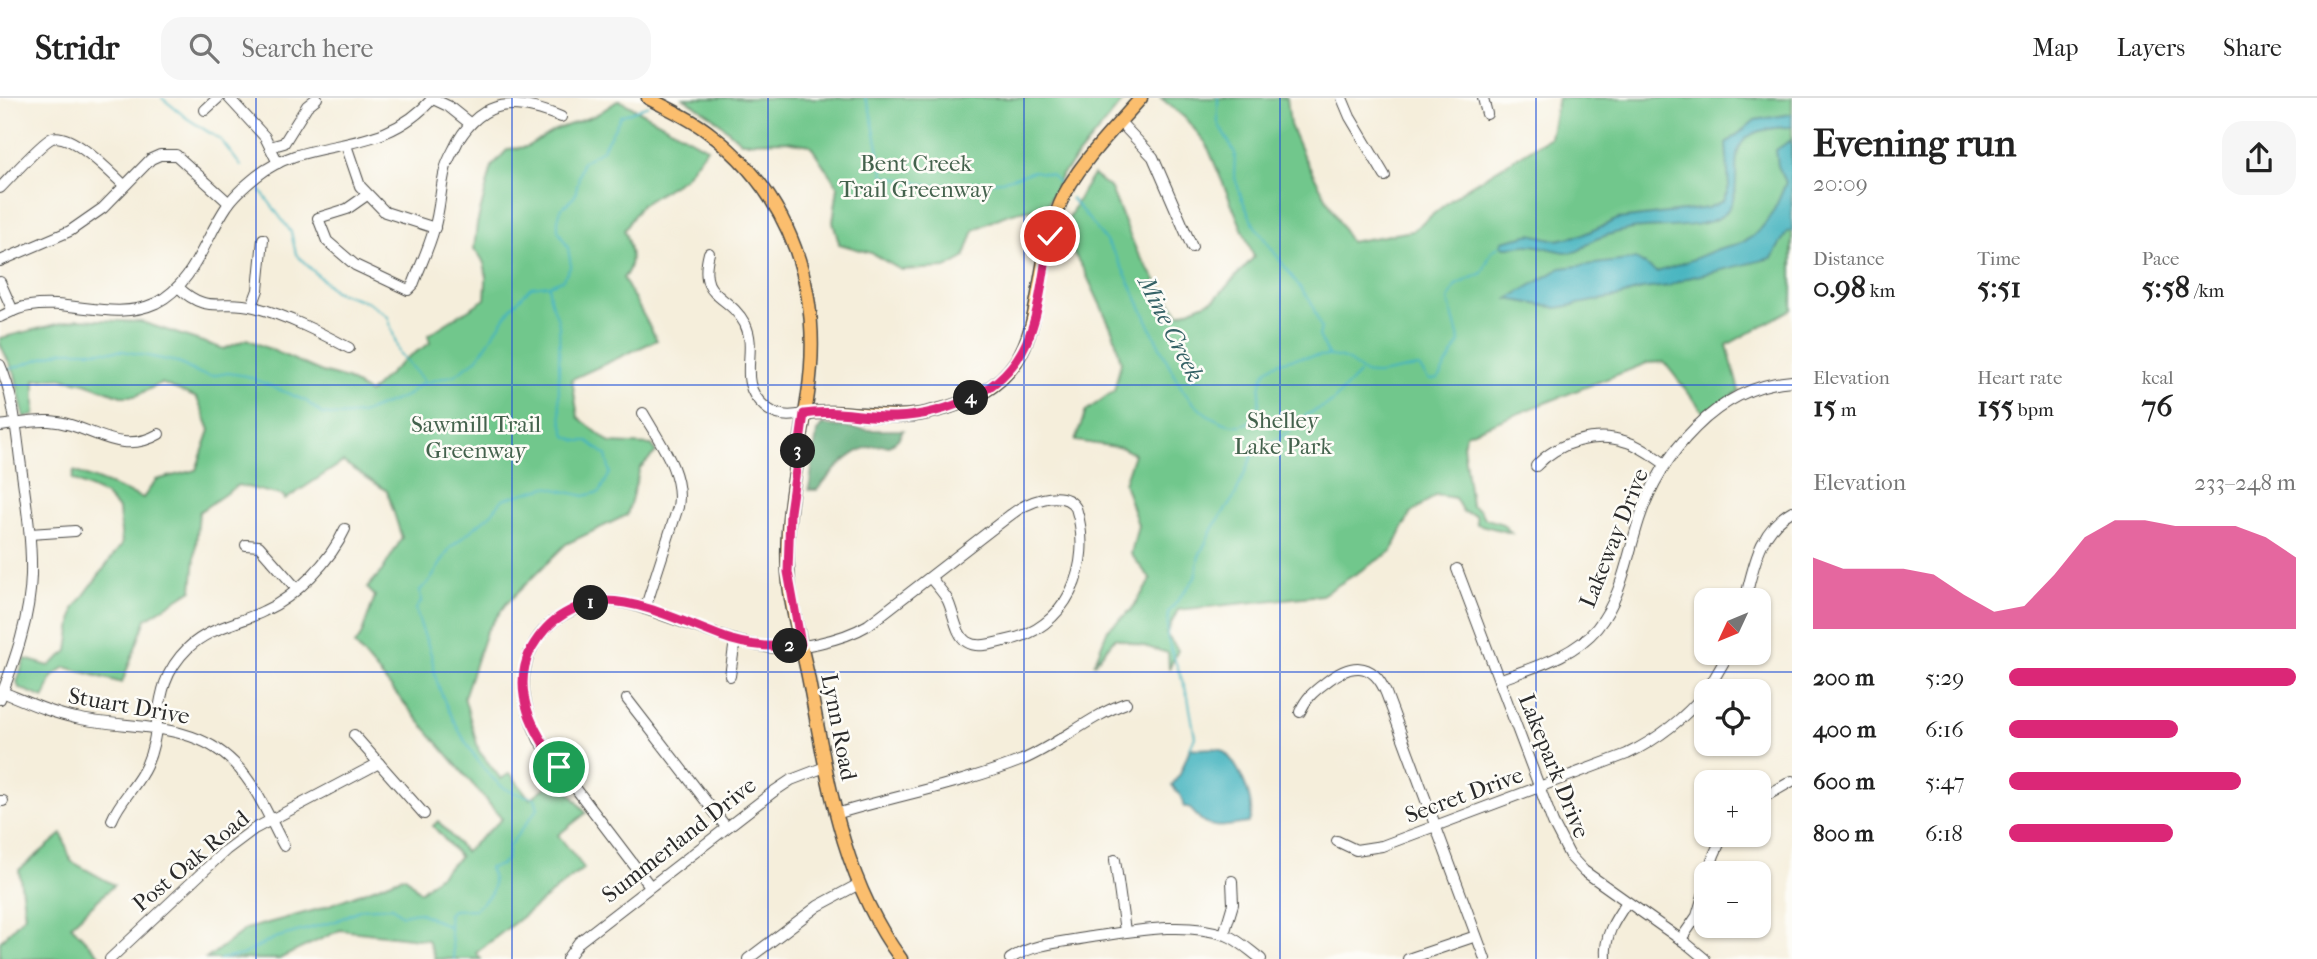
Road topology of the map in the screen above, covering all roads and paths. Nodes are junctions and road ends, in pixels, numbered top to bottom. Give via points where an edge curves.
1 (218, 98) edge
2 (229, 98) edge
3 (317, 98) edge
4 (432, 98) edge
5 (648, 98) edge
6 (1141, 98) edge
7 (1342, 98) edge
8 (1483, 98) edge
9 (205, 110) dead end
10 (1487, 114) dead end
11 (561, 117) dead end
12 (468, 122) junction
13 (1120, 122) junction
14 (346, 145) junction
15 (271, 147) junction
16 (278, 163) junction
17 (1385, 176) dead end
18 (124, 185) junction
19 (0, 188) edge
20 (367, 195) junction
21 (229, 203) junction
22 (435, 228) junction
23 (263, 239) dead end
24 (1192, 247) dead end
25 (709, 253) dead end
26 (0, 261) edge
27 (0, 282) edge
28 (178, 287) junction
29 (252, 306) junction
30 (13, 311) junction
31 (0, 317) edge
32 (349, 348) dead end
33 (0, 365) edge
34 (1792, 381) edge
35 (643, 413) dead end
36 (804, 414) junction
37 (16, 424) junction
38 (0, 426) edge
39 (159, 434) dead end
40 (1665, 464) junction
41 (1536, 466) dead end
42 (1792, 511) edge
43 (345, 529) dead end
44 (75, 531) dead end
45 (30, 534) junction
46 (246, 545) dead end
47 (1457, 569) dead end
48 (931, 578) junction
49 (1748, 588) edge
50 (297, 589) junction
51 (645, 609) junction
52 (735, 640) junction
53 (801, 644) junction
54 (730, 676) dead end
55 (1499, 680) junction
56 (1, 694) edge
57 (627, 699) dead end
58 (1126, 703) dead end
59 (1694, 706) edge
60 (1300, 712) dead end
61 (155, 728) junction
62 (354, 735) dead end
63 (379, 763) junction
64 (825, 767) junction
65 (1792, 781) edge
66 (1540, 787) junction
67 (1771, 793) edge
68 (424, 814) dead end
69 (835, 814) junction
70 (112, 820) dead end
71 (270, 820) junction
72 (1436, 825) junction
73 (726, 827) junction
74 (1338, 841) dead end
75 (284, 846) dead end
76 (1115, 860) dead end
77 (1232, 881) dead end
78 (859, 884) junction
79 (650, 886) junction
80 (1627, 902) junction
81 (1694, 920) edge
82 (1125, 931) junction
83 (1224, 934) junction
84 (1476, 936) junction
85 (1681, 939) junction
86 (110, 959) edge
87 (567, 959) edge
88 (748, 959) edge
89 (901, 959) edge
90 (1010, 959) edge
91 (1261, 959) edge
92 (1408, 959) edge
93 (1485, 959) edge
94 (1606, 959) edge
95 (1705, 959) edge

1 - 9 street
2 - 15 street
3 - 15 street via 284,143
4 - 12 street
4 - 14 street via 408,122 384,135
5 - 36 main road, Lynn Road via 693,122 728,149 779,212 807,285 813,335
6 - 13 main road
7 - 17 street
8 - 10 street
11 - 12 street via 512,100 499,102
12 - 22 street via 445,167
13 - 24 street via 1153,157
13 - 36 main road via 1065,192 1050,236 1030,335 1020,358 1004,377 961,403 925,414
14 - 16 street
14 - 20 street via 355,177
15 - 16 street
16 - 21 street via 256,176
18 - 19 street via 86,152 59,137 43,144
18 - 21 street via 151,159 176,155
18 - 26 street via 103,208 70,231
20 - 22 street via 386,212
20 - 22 street via 347,209 318,218 327,242 355,265 408,290
21 - 28 street
23 - 29 street
25 - 36 street via 706,278 710,288 746,327 752,393 778,415
27 - 30 street
28 - 29 street via 211,306
28 - 30 street via 142,308 121,311 33,305
29 - 32 street
30 - 31 street
33 - 37 street
34 - 40 street, Lakeway Drive via 1758,389 1728,404 1694,429
35 - 51 street via 671,463 680,492
36 - 53 main road, Lynn Road via 790,512 788,572
37 - 38 street
37 - 39 street via 50,421 74,425 122,442 143,443
37 - 45 street
40 - 41 street via 1626,442 1598,438 1554,450
40 - 55 street, Lakeway Drive via 1646,499 1615,599 1595,630 1566,653
42 - 49 street via 1774,524 1762,541
43 - 50 street via 337,547
44 - 45 street
45 - 56 street via 31,578 24,622
46 - 50 street via 259,546
47 - 55 street, Lakepark Drive
48 - 48 street via 1031,502 1076,500 1079,571 1071,594 1046,624 1018,638 963,645 948,601
48 - 53 street via 856,632
50 - 61 street via 263,612 202,636 188,649 166,677
51 - 52 street
51 - 79 street via 595,601 559,617 536,641 526,660 523,681 525,704 540,740
52 - 53 street via 781,648
52 - 54 street
53 - 64 main road, Lynn Road
55 - 66 street, Lakepark Drive
56 - 61 street, Stuart Drive via 76,718
57 - 73 street
58 - 69 street via 1048,748 992,771
59 - 66 street, Secret Drive via 1649,743
60 - 72 street via 1306,699 1341,671 1353,667 1373,673 1382,684
61 - 70 street via 146,766
61 - 71 street, Stuart Drive via 205,742 233,761
62 - 63 street
63 - 68 street
63 - 71 street, Post Oak Road
64 - 69 main road, Lynn Road
64 - 73 street, Summerland Drive via 791,780
65 - 67 street
66 - 72 street, Secret Drive
66 - 80 street, Lakepark Drive via 1570,856
69 - 78 main road, Lynn Road
71 - 75 street, Stuart Drive
71 - 86 street, Post Oak Road via 226,850
72 - 74 street, Secret Drive via 1372,849 1350,849
72 - 84 street
73 - 79 street, Summerland Drive
76 - 82 street
77 - 83 street via 1233,904
78 - 88 street via 818,906
78 - 89 main road, Lynn Road
79 - 87 street, Summerland Drive via 579,942
80 - 85 street, Lakepark Drive
80 - 94 street via 1608,934
81 - 85 street
82 - 83 street via 1179,929
82 - 90 street via 1042,946
83 - 91 street
84 - 92 street
84 - 93 street
85 - 95 street, Lakepark Drive

